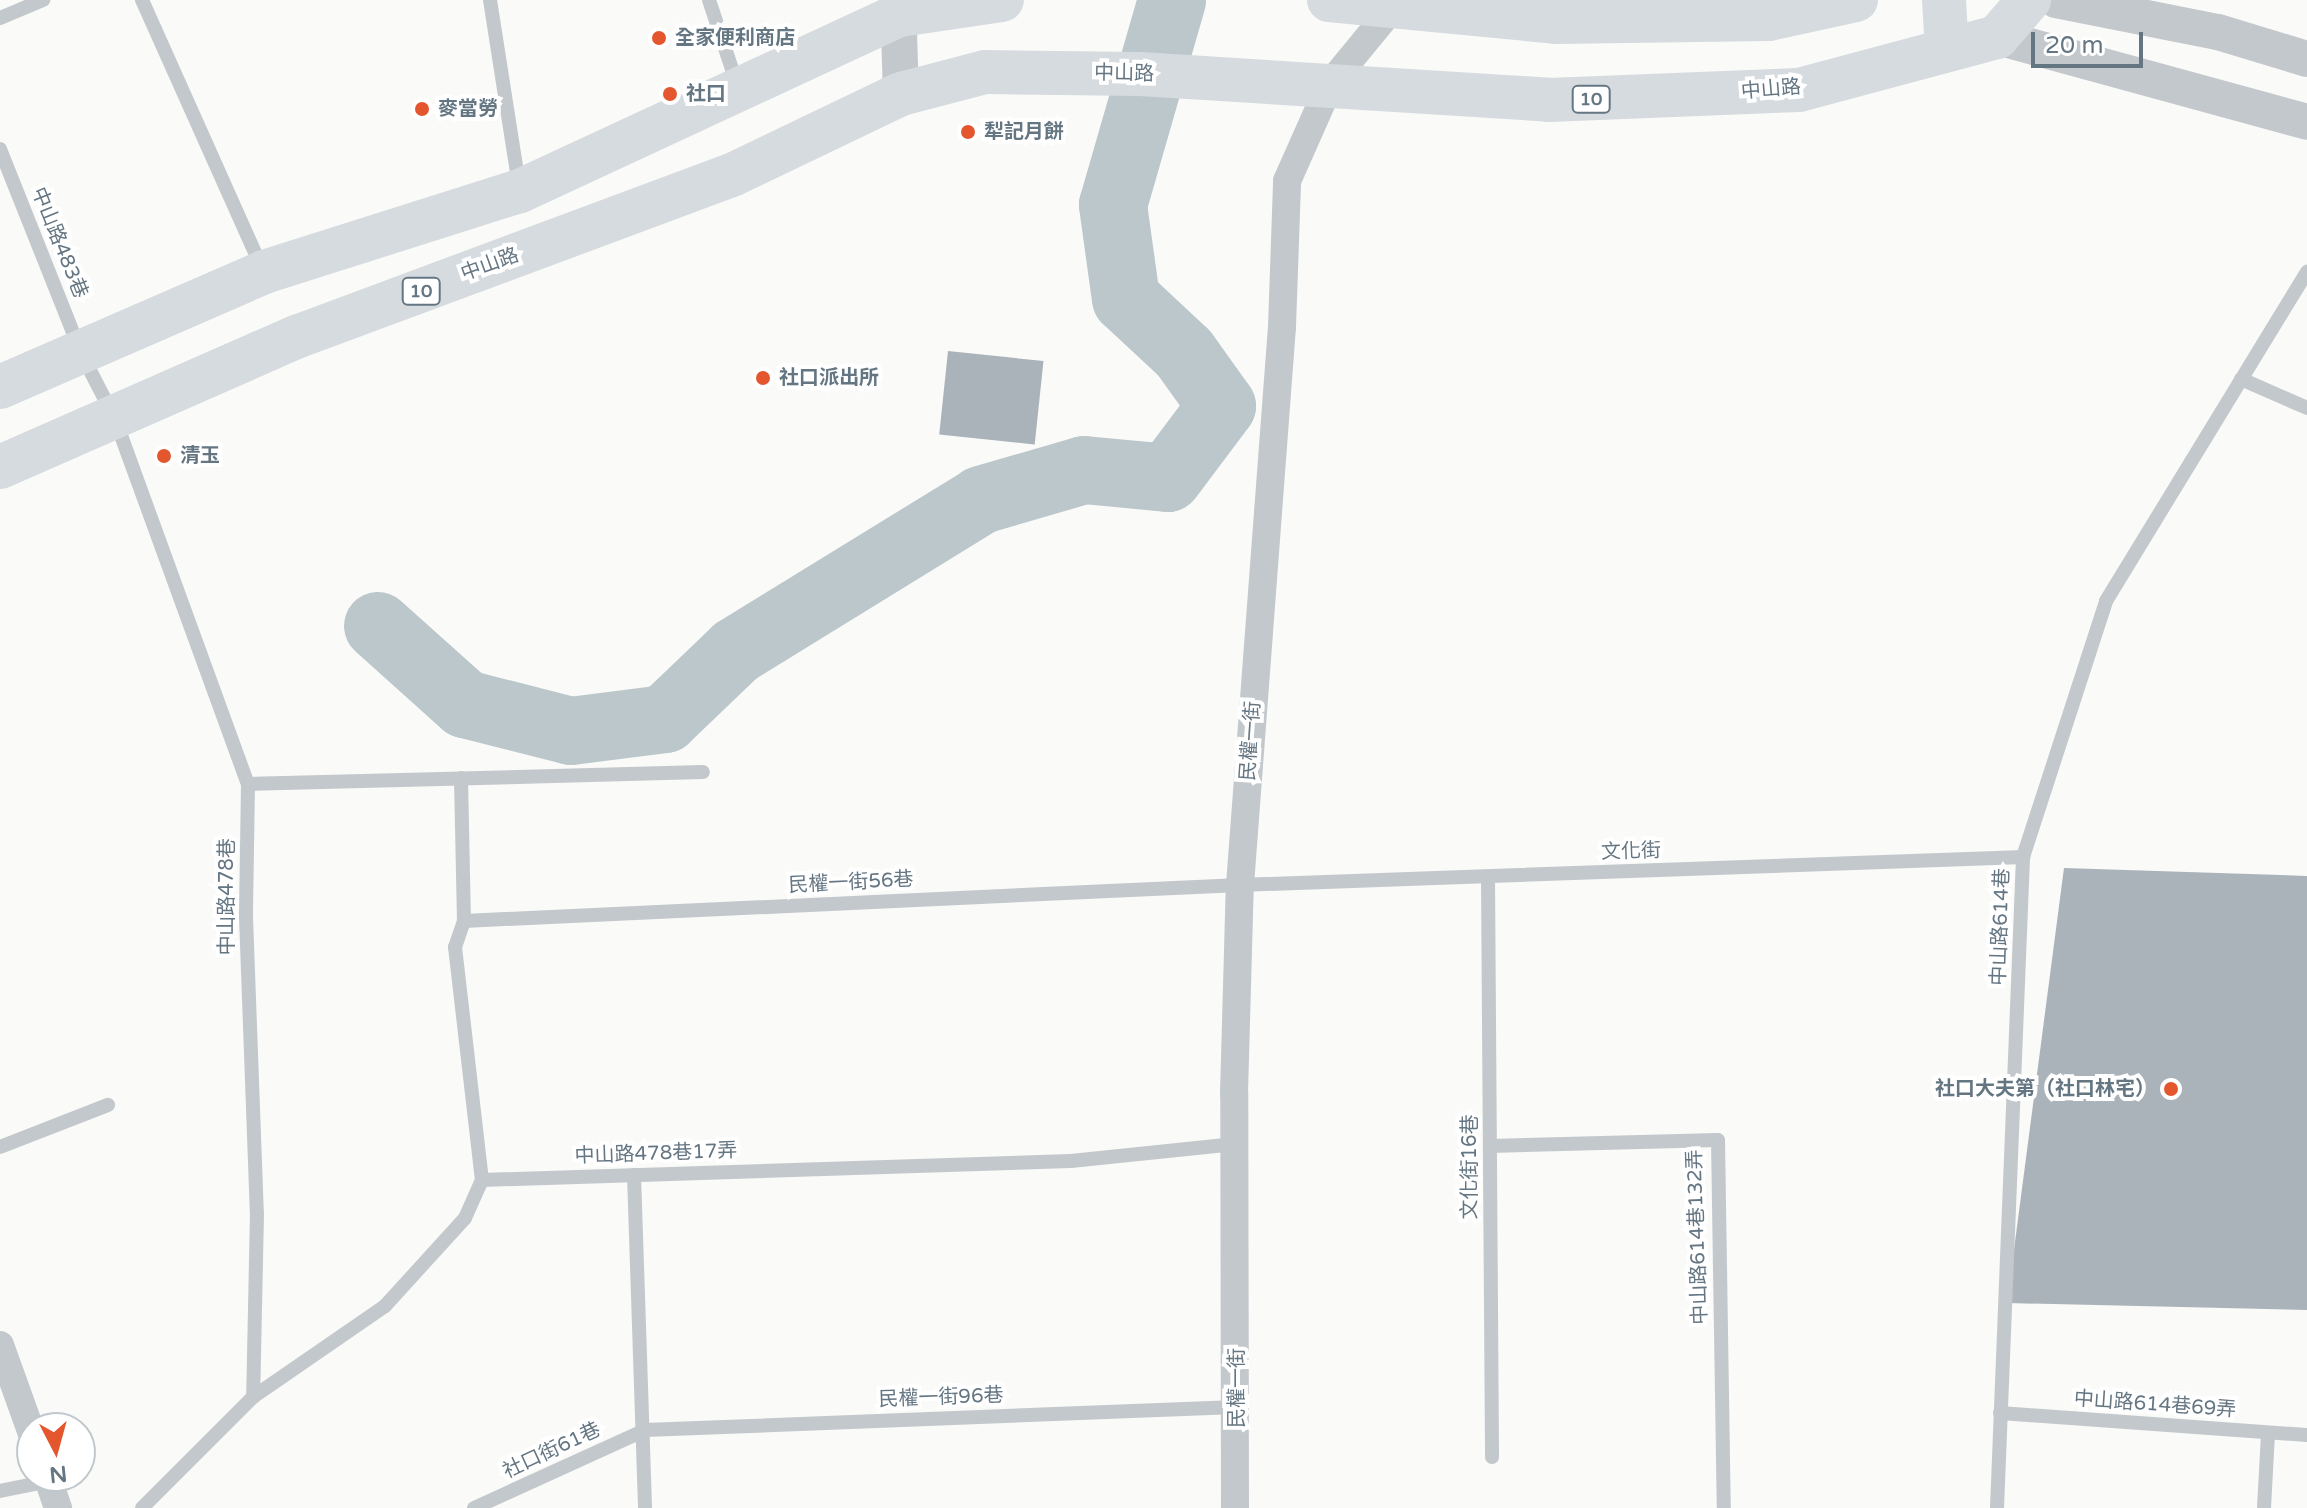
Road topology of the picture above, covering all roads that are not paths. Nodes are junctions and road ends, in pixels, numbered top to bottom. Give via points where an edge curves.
1 (43, 0) edge
2 (142, 0) edge
3 (490, 0) edge
4 (709, 0) edge
5 (1002, 0) edge
6 (1329, 0) edge
7 (1856, 0) edge
8 (1944, 0) edge
9 (2029, 0) edge
10 (2056, 0) edge
11 (1396, 3) edge
12 (899, 7) edge
13 (0, 18) edge
14 (1997, 37) junction
15 (1947, 50) junction
16 (2307, 59) edge
17 (1330, 84) junction
18 (739, 91) junction
19 (901, 94) junction
20 (2307, 122) edge
21 (0, 149) edge
22 (520, 191) junction
23 (264, 272) junction
24 (2307, 272) edge
25 (81, 353) junction
26 (2241, 379) junction
27 (0, 387) edge
28 (2307, 408) edge
29 (115, 419) junction
30 (0, 467) edge
31 (703, 772) dead end
32 (461, 778) junction
33 (248, 784) junction
34 (2023, 857) junction
35 (1488, 878) junction
36 (1240, 885) junction
37 (464, 921) junction
38 (108, 1105) dead end
39 (1235, 1144) junction
40 (1490, 1146) junction
41 (0, 1147) edge
42 (634, 1175) junction
43 (482, 1180) junction
44 (0, 1345) edge
45 (253, 1397) junction
46 (1237, 1407) junction
47 (24, 1412) edge
48 (2000, 1413) junction
49 (645, 1430) junction
50 (2268, 1434) junction
51 (2307, 1435) edge
52 (1492, 1457) dead end
53 (142, 1508) edge
54 (474, 1508) edge
55 (645, 1508) edge
56 (1235, 1508) edge
57 (1724, 1508) edge
58 (1997, 1508) edge
59 (2264, 1508) edge

1 - 13 lane
2 - 23 lane
3 - 22 lane
4 - 18 lane
5 - 12 main road
6 - 11 main road
7 - 11 main road via 1769,19 1602,21
8 - 15 main road
9 - 14 main road
10 - 16 street via 2204,29
11 - 17 street, 民權一街
12 - 18 main road
12 - 19 street
14 - 15 main road, 中山路 / 10
14 - 20 street, 中山路
15 - 17 main road, 中山路 / 10 via 1799,90 1681,97 1549,100
17 - 19 main road, 中山路 / 10 via 985,72
17 - 36 street, 民權一街 via 1287,181 1282,327
18 - 22 main road
19 - 29 main road, 中山路 / 10 via 732,175 299,336
21 - 25 lane, 中山路483巷
22 - 23 main road
23 - 25 main road
24 - 26 lane, 中山路614巷
25 - 27 main road
25 - 29 lane, 中山路483巷
26 - 28 lane
26 - 34 lane, 中山路614巷 via 2106,601
29 - 30 main road, 中山路 / 10
29 - 33 lane, 中山路478巷
31 - 32 lane
32 - 33 lane
32 - 37 lane
33 - 45 lane, 中山路478巷 via 246,917 257,1213
34 - 35 lane, 文化街
34 - 48 lane, 中山路614巷
35 - 36 lane, 文化街
35 - 40 lane, 文化街16巷
36 - 37 lane, 民權一街56巷
36 - 39 street, 民權一街
37 - 43 lane via 455,947
38 - 41 lane
39 - 42 lane, 中山路478巷17弄 via 1071,1161
39 - 46 street, 民權一街
40 - 52 lane, 文化街16巷
40 - 57 lane, 中山路614巷132弄 via 1718,1140
42 - 43 lane, 中山路478巷17弄
42 - 49 lane
43 - 45 lane via 465,1218 385,1306
44 - 47 street
45 - 53 lane
46 - 49 lane, 民權一街96巷
46 - 56 street, 民權一街
48 - 50 lane, 中山路614巷69弄
48 - 58 lane, 中山路614巷
49 - 54 lane, 社口街61巷
49 - 55 lane
50 - 51 lane, 中山路614巷69弄
50 - 59 lane

